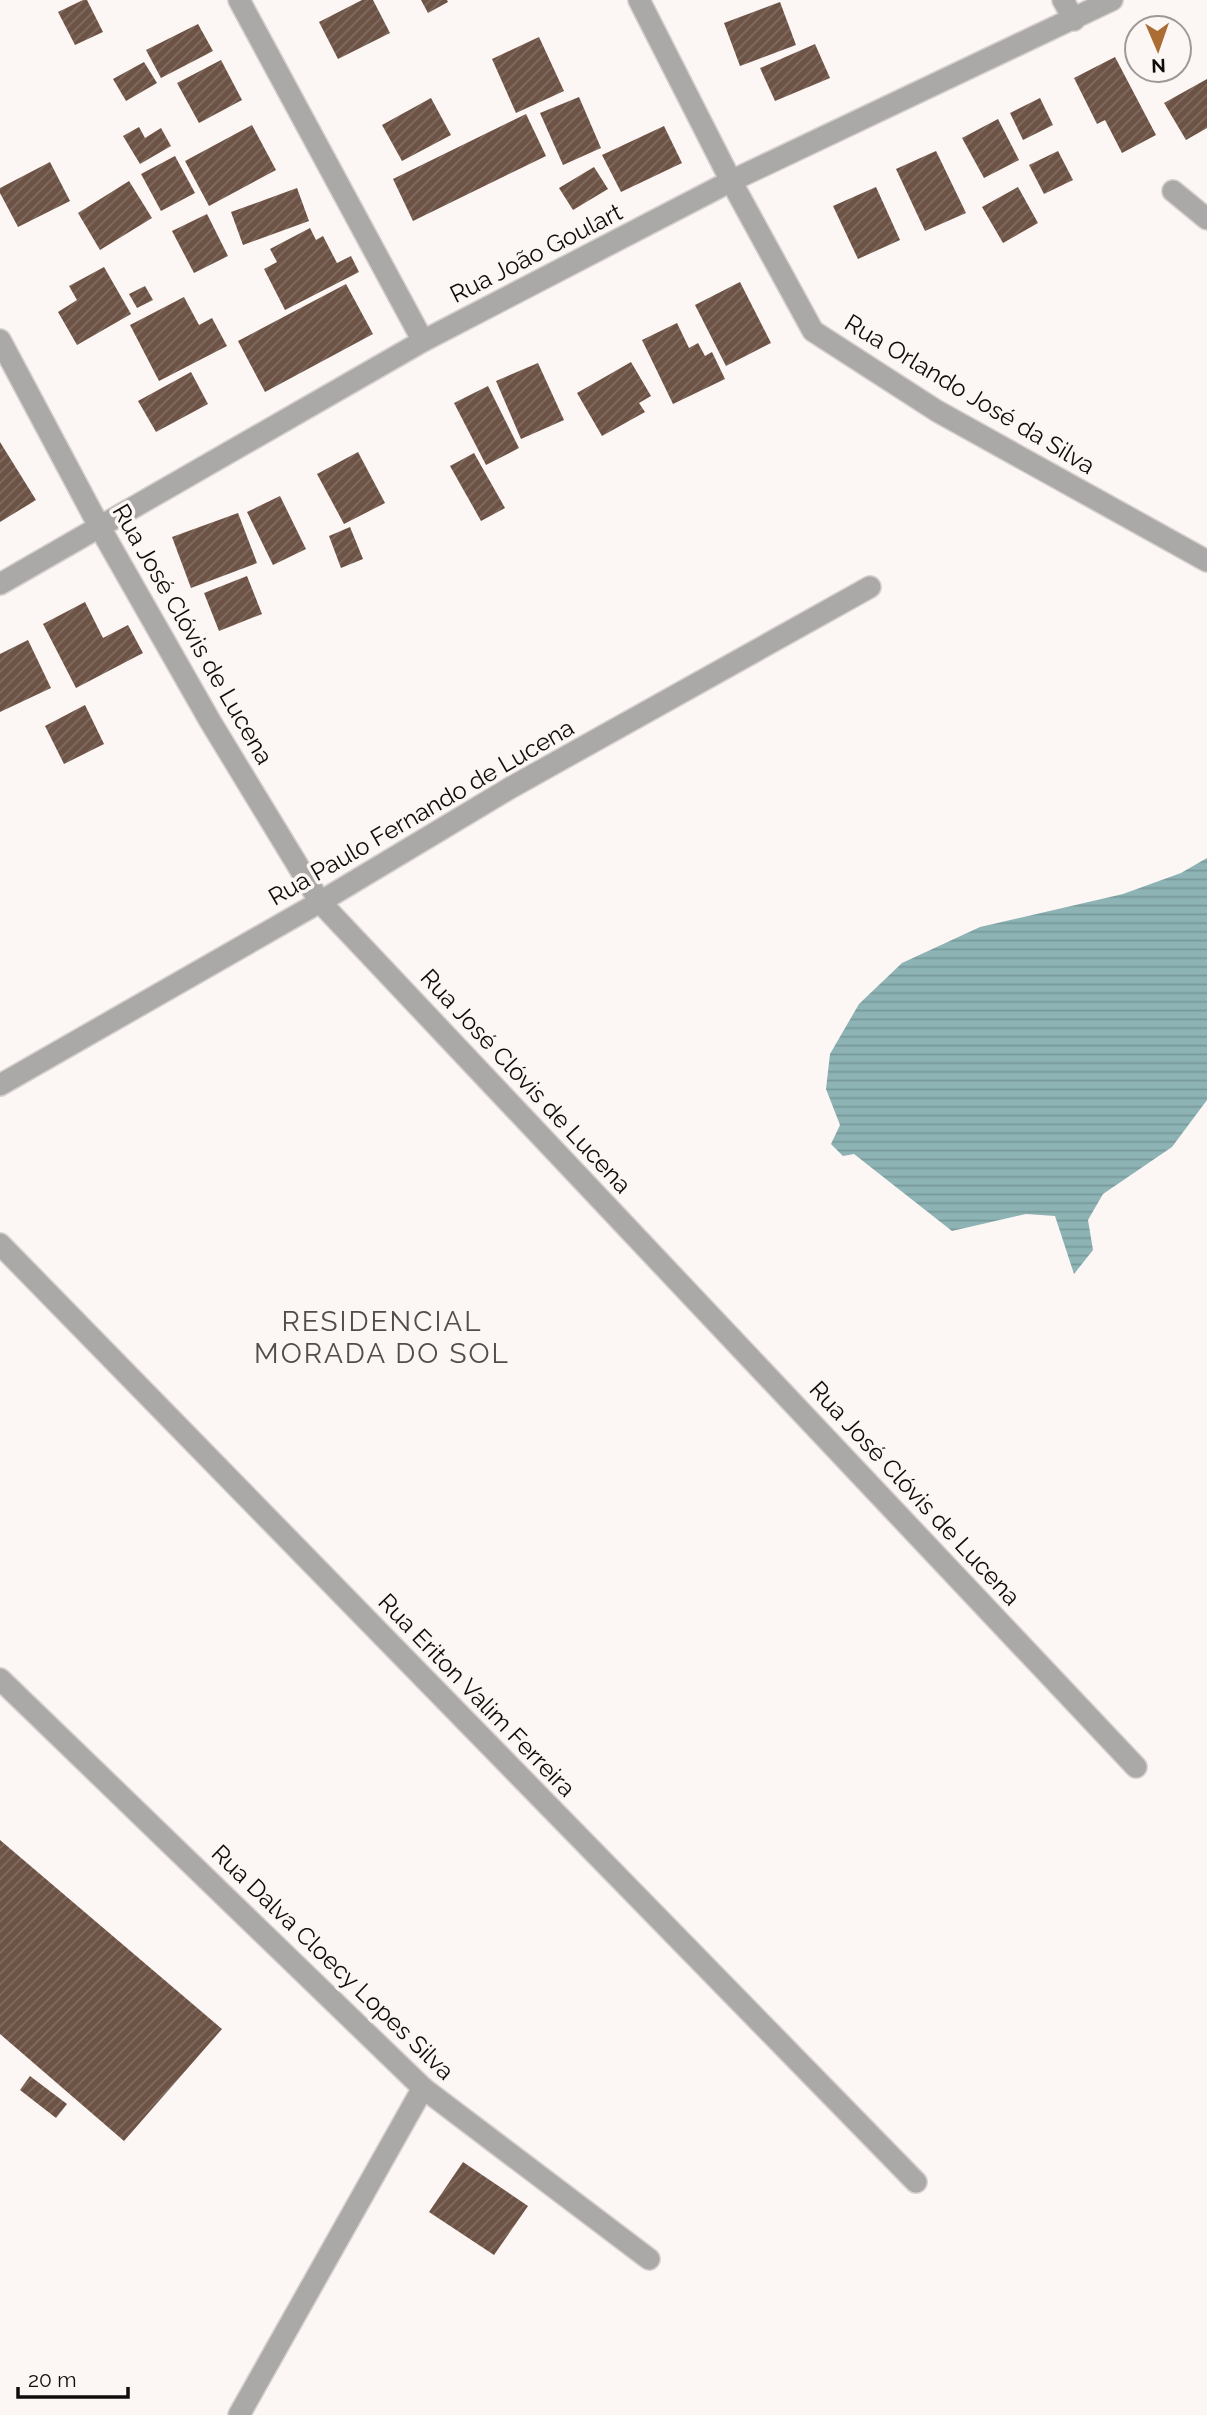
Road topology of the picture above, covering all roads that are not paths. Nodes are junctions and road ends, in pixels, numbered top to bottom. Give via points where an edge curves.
1 (239, 0) edge
2 (639, 0) edge
3 (1063, 0) edge
4 (1112, 0) edge
5 (1074, 20) junction
6 (731, 181) junction
7 (1174, 191) dead end
8 (1207, 219) edge
9 (0, 340) edge
10 (423, 341) junction
11 (99, 526) junction
12 (1207, 561) edge
13 (0, 584) edge
14 (870, 587) dead end
15 (320, 902) junction
16 (0, 1085) edge
17 (0, 1244) edge
18 (0, 1679) edge
19 (1136, 1767) dead end
20 (423, 2088) junction
21 (916, 2182) dead end
22 (649, 2259) dead end
23 (239, 2415) edge

1 - 10 street
2 - 6 street, Rua Orlando José da Silva
3 - 5 street
4 - 5 street, Rua João Goulart
5 - 6 street, Rua João Goulart
6 - 10 street, Rua João Goulart
6 - 12 street, Rua Orlando José da Silva via 813,331 937,411
7 - 8 street
9 - 11 street, Rua José Clóvis de Lucena
10 - 11 street, Rua João Goulart
11 - 13 street, Rua João Goulart
11 - 15 street, Rua José Clóvis de Lucena
14 - 15 street, Rua Paulo Fernando de Lucena via 510,788
15 - 16 street, Rua Paulo Fernando de Lucena
15 - 19 street, Rua José Clóvis de Lucena
17 - 21 street, Rua Eriton Valim Ferreira
18 - 20 street, Rua Dalva Cloecy Lopes Silva
20 - 22 street, Rua Dalva Cloecy Lopes Silva
20 - 23 street

